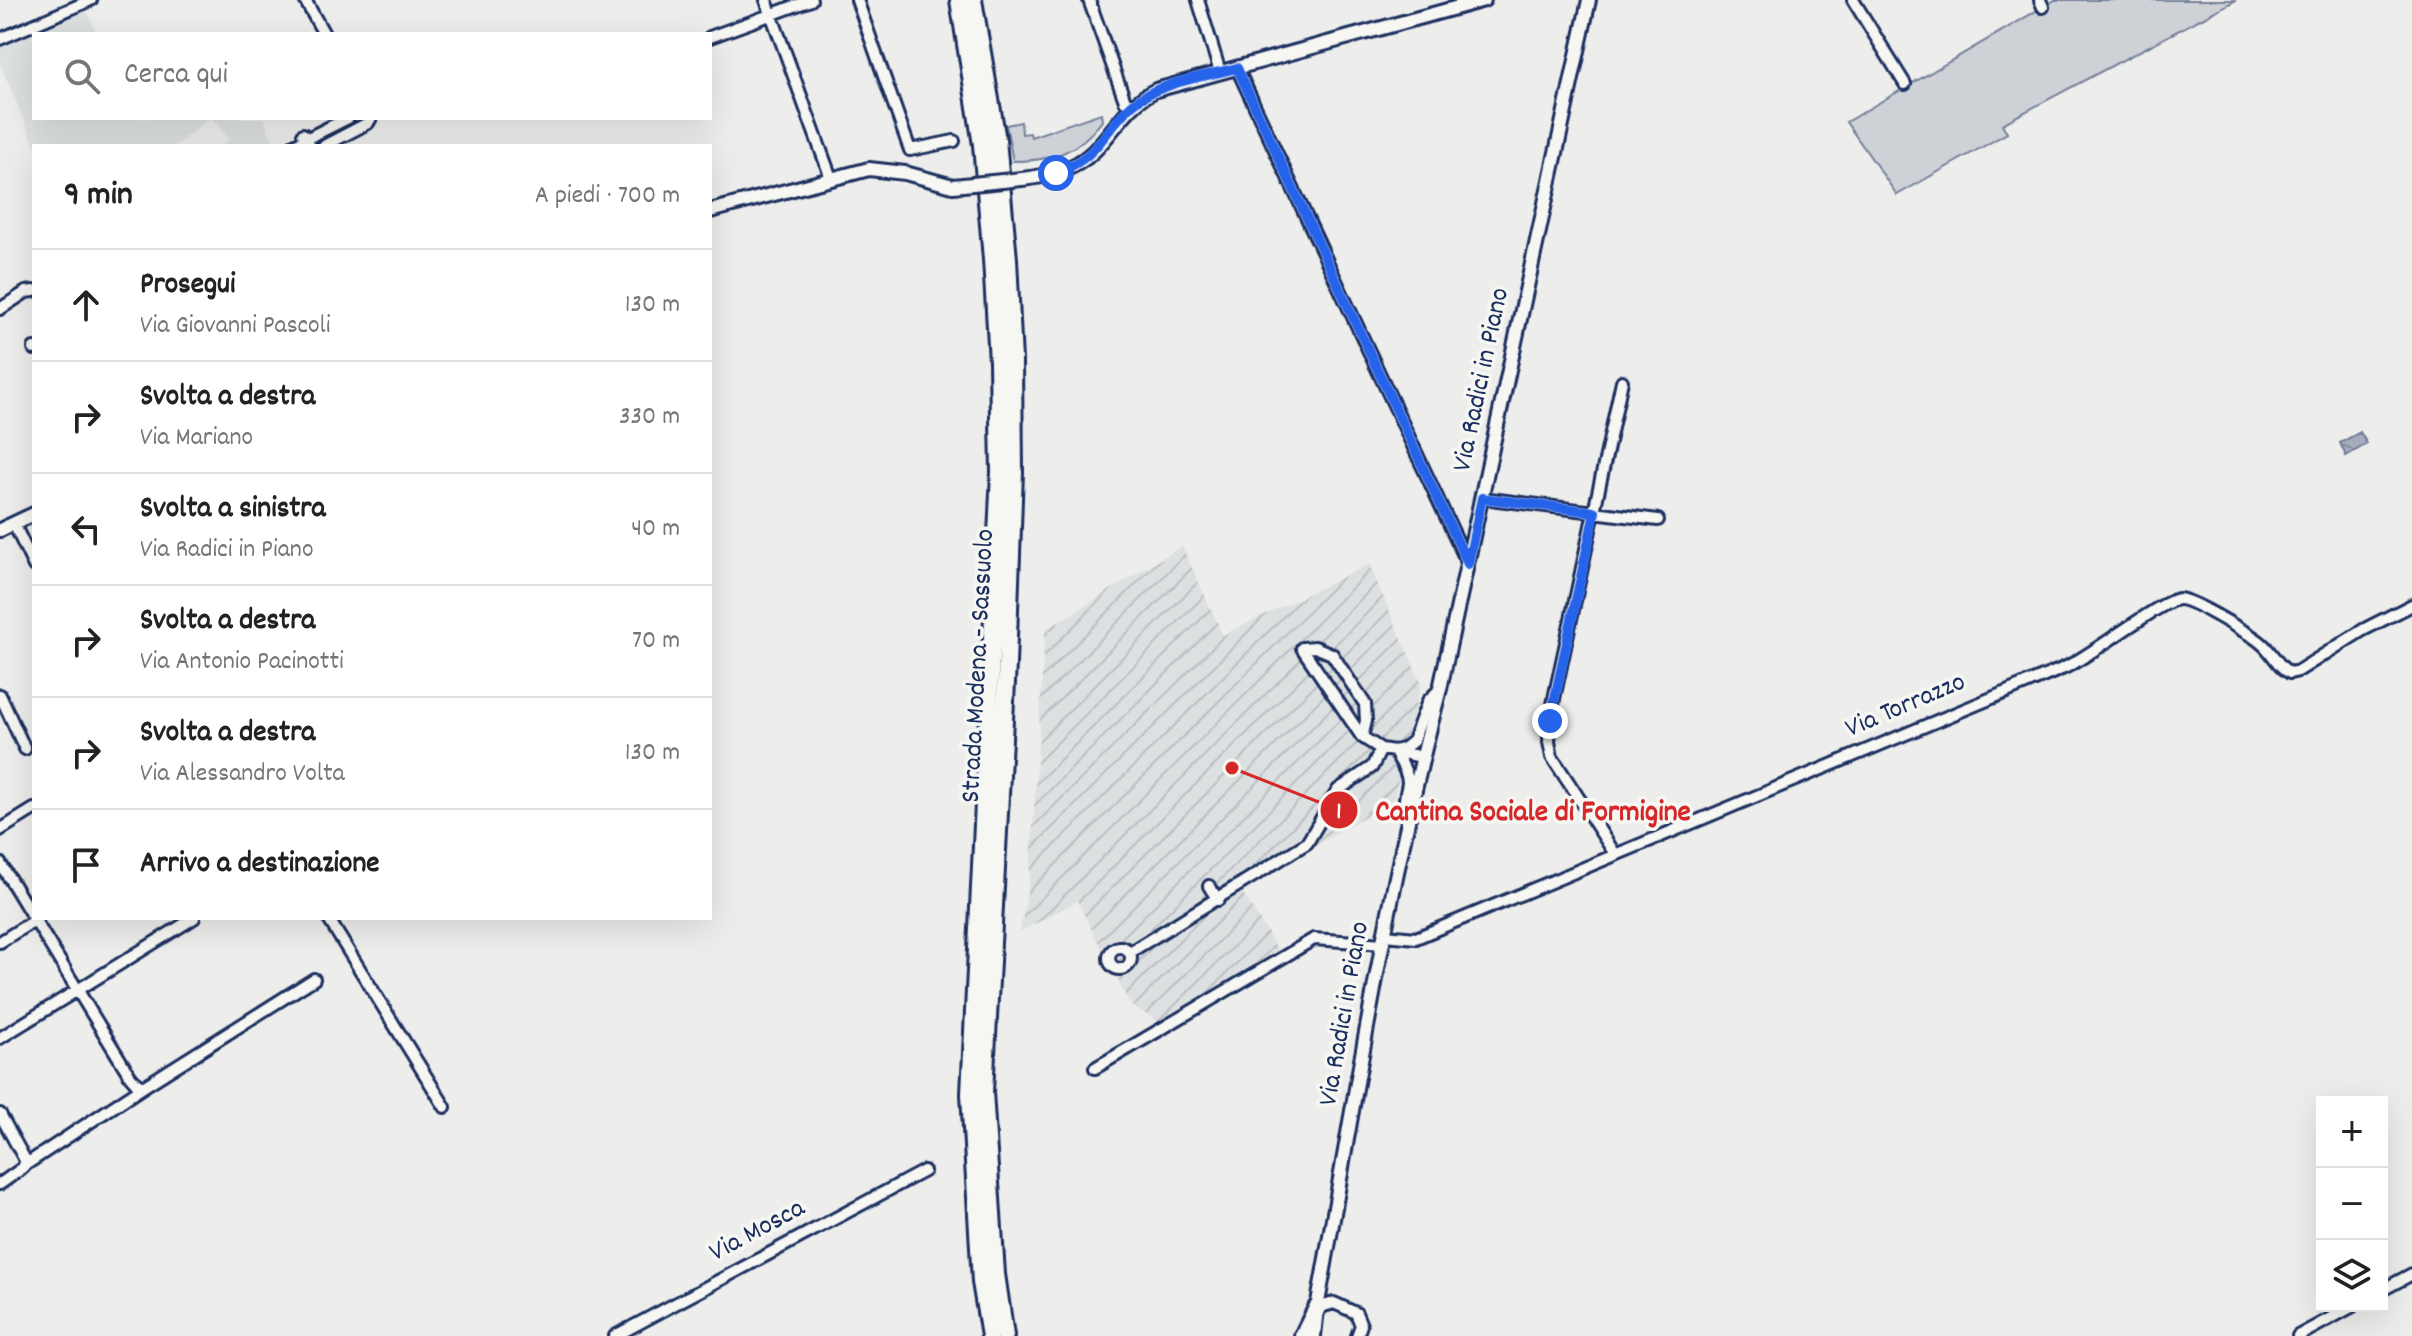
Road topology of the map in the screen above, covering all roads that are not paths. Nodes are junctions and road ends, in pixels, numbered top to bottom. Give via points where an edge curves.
1 (91, 0) edge
2 (305, 0) edge
3 (766, 0) edge
4 (811, 0) edge
5 (857, 0) edge
6 (959, 0) edge
7 (973, 0) edge
8 (1089, 0) edge
9 (1198, 0) edge
10 (1484, 0) edge
11 (1589, 0) edge
12 (1853, 0) edge
13 (772, 15) junction
14 (323, 32) edge
15 (712, 36) edge
16 (0, 39) edge
17 (1237, 68) junction
18 (1220, 72) junction
19 (1905, 84) dead end
20 (1133, 104) junction
21 (344, 120) edge
22 (370, 120) edge
23 (306, 140) edge
24 (954, 141) dead end
25 (328, 144) edge
26 (831, 178) junction
27 (712, 210) edge
28 (30, 292) edge
29 (0, 309) edge
30 (1622, 381) dead end
31 (1482, 498) junction
32 (1595, 512) junction
33 (32, 515) edge
34 (1658, 520) dead end
35 (14, 524) junction
36 (0, 530) edge
37 (32, 562) edge
38 (1468, 564) junction
39 (2412, 605) edge
40 (1440, 689) junction
41 (0, 695) edge
42 (1362, 737) junction
43 (25, 749) dead end
44 (1381, 749) junction
45 (1394, 751) junction
46 (1422, 757) junction
47 (32, 810) edge
48 (1410, 817) junction
49 (0, 830) edge
50 (1615, 854) junction
51 (0, 863) edge
52 (1209, 886) dead end
53 (1218, 900) junction
54 (32, 913) edge
55 (34, 920) edge
56 (37, 920) edge
57 (191, 920) edge
58 (329, 920) edge
59 (1384, 940) junction
60 (0, 942) edge
61 (1130, 952) dead end
62 (314, 979) dead end
63 (76, 991) junction
64 (0, 1038) edge
65 (1095, 1068) dead end
66 (143, 1087) junction
67 (445, 1107) dead end
68 (0, 1114) edge
69 (24, 1166) junction
70 (924, 1171) dead end
71 (0, 1184) edge
72 (996, 1274) junction
73 (2412, 1274) edge
74 (2388, 1287) edge
75 (1317, 1308) junction
76 (2342, 1312) edge
77 (615, 1336) edge
78 (990, 1336) edge
79 (1005, 1336) edge
80 (1016, 1336) edge
81 (1303, 1336) edge
82 (1314, 1336) edge
83 (1357, 1336) edge
84 (2298, 1336) edge

1 - 16 street
2 - 14 street
3 - 13 street
4 - 13 street
5 - 24 street via 910,150
6 - 78 highway, Strada Modena - Sassuolo via 982,145 1000,440 970,1094 981,1282
7 - 72 highway, Strada Modena - Sassuolo via 997,140 1013,361 1007,664 984,1092
8 - 20 street via 1125,101
9 - 18 street
10 - 17 street
11 - 31 street, Via Radici in Piano
12 - 19 street
13 - 15 street
13 - 26 street
17 - 18 street
17 - 38 street
18 - 20 street via 1156,90
20 - 26 street, bridge via 1094,151 1056,173 953,186 887,170
21 - 23 street
22 - 25 street
26 - 27 street
28 - 29 street
30 - 32 street
31 - 32 street
31 - 38 street, Via Radici in Piano
32 - 34 street
32 - 50 street via 1549,742 1557,766
33 - 35 street
35 - 36 street
35 - 37 street
38 - 40 street, Via Radici in Piano
39 - 50 street, Via Torrazzo via 2290,673 2254,638 2176,599 2073,664
40 - 45 street via 1428,701 1413,741
40 - 46 street, Via Radici in Piano
41 - 43 street
42 - 42 street via 1365,704 1332,654 1302,648
42 - 44 street
44 - 45 street
44 - 53 street via 1372,767 1338,790 1307,843
45 - 46 street
45 - 48 street via 1406,772 1404,801
46 - 48 street, Via Radici in Piano
47 - 49 street
48 - 59 street, Via Radici in Piano
50 - 59 street, Via Torrazzo via 1416,938
51 - 54 street
52 - 53 street
53 - 61 street
55 - 60 street
56 - 63 street
57 - 63 street
58 - 67 street
59 - 65 street via 1314,939
59 - 75 street, Via Radici in Piano
62 - 66 street
63 - 64 street
63 - 66 street via 130,1076
66 - 69 street
68 - 69 street via 24,1156
69 - 71 street
70 - 77 street, Via Mosca
72 - 79 highway, Strada Modena - Sassuolo
72 - 80 highway
73 - 74 street
75 - 81 highway
75 - 82 street, Via Radici in Piano
75 - 83 street via 1334,1303 1356,1313 1361,1325
76 - 84 street

